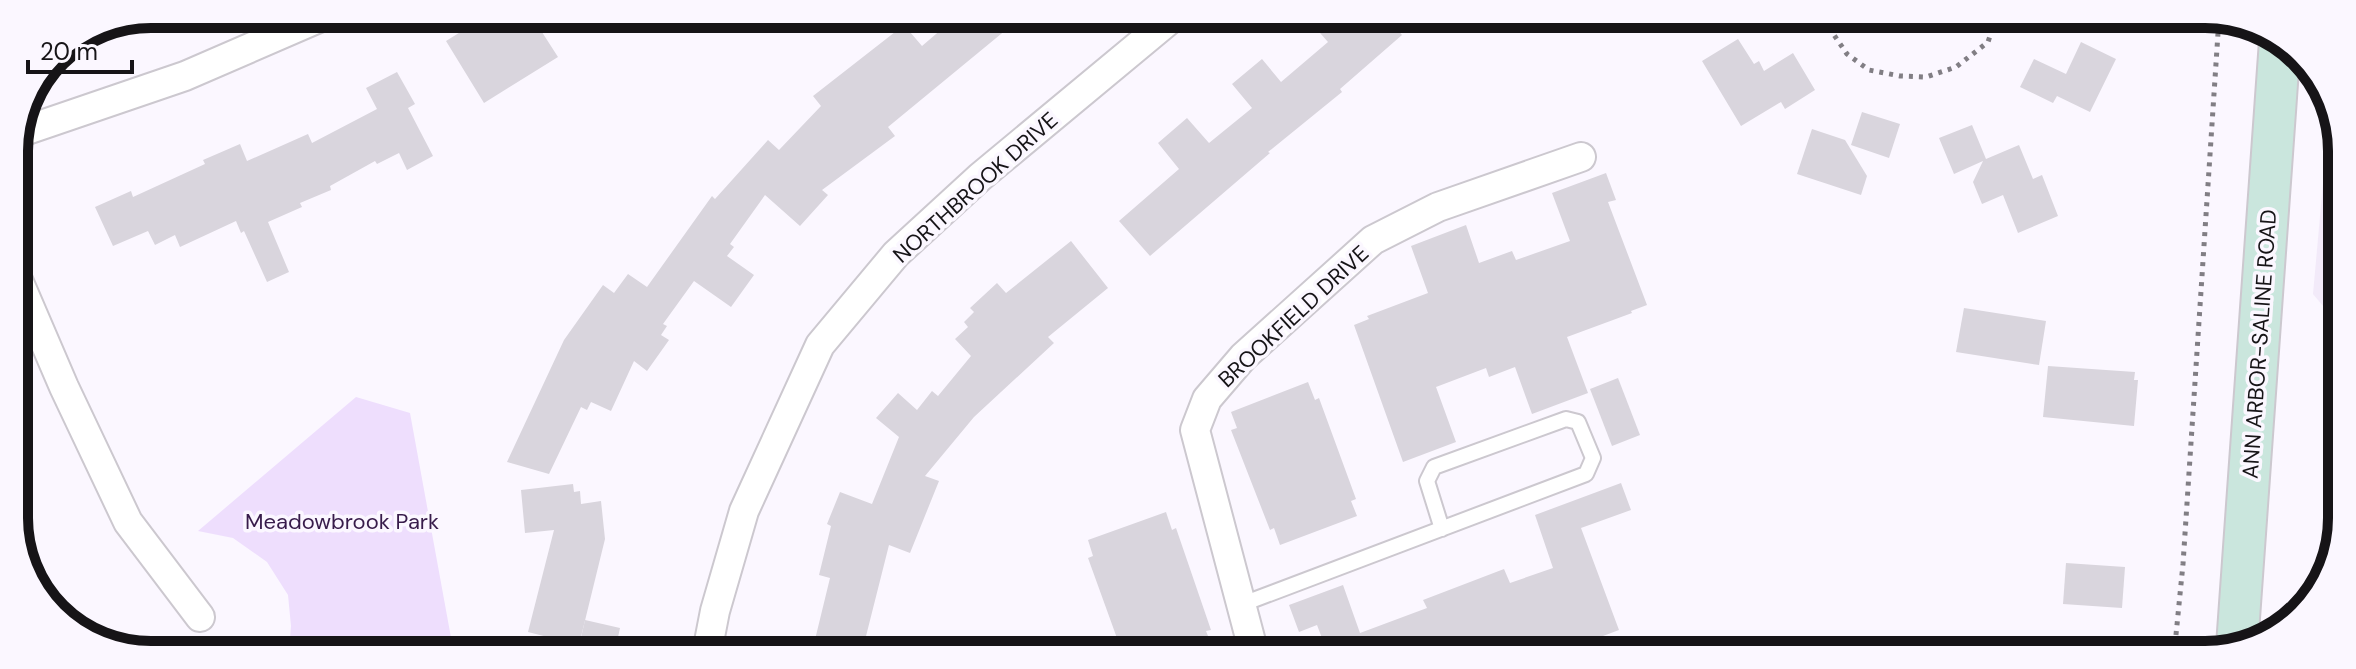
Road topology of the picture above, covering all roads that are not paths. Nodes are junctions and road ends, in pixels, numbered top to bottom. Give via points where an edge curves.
1 (296, 28) edge
2 (1160, 28) edge
3 (2279, 52) edge
4 (30, 129) edge
5 (1581, 157) dead end
6 (28, 303) edge
7 (1442, 529) junction
8 (1240, 605) junction
9 (200, 617) dead end
10 (2238, 636) edge
11 (709, 641) edge
12 (1250, 641) edge

1 - 4 street via 185,76
2 - 11 street, NORTHBROOK DRIVE via 896,254 820,345 744,511
3 - 10 main road, ANN ARBOR-SALINE ROAD
5 - 8 street, BROOKFIELD DRIVE via 1438,207 1373,240 1243,357 1207,399 1195,430
6 - 9 street via 128,522
7 - 7 lane via 1586,474 1593,458 1578,422 1566,419 1434,467 1427,481
7 - 8 lane
8 - 12 street, BROOKFIELD DRIVE

